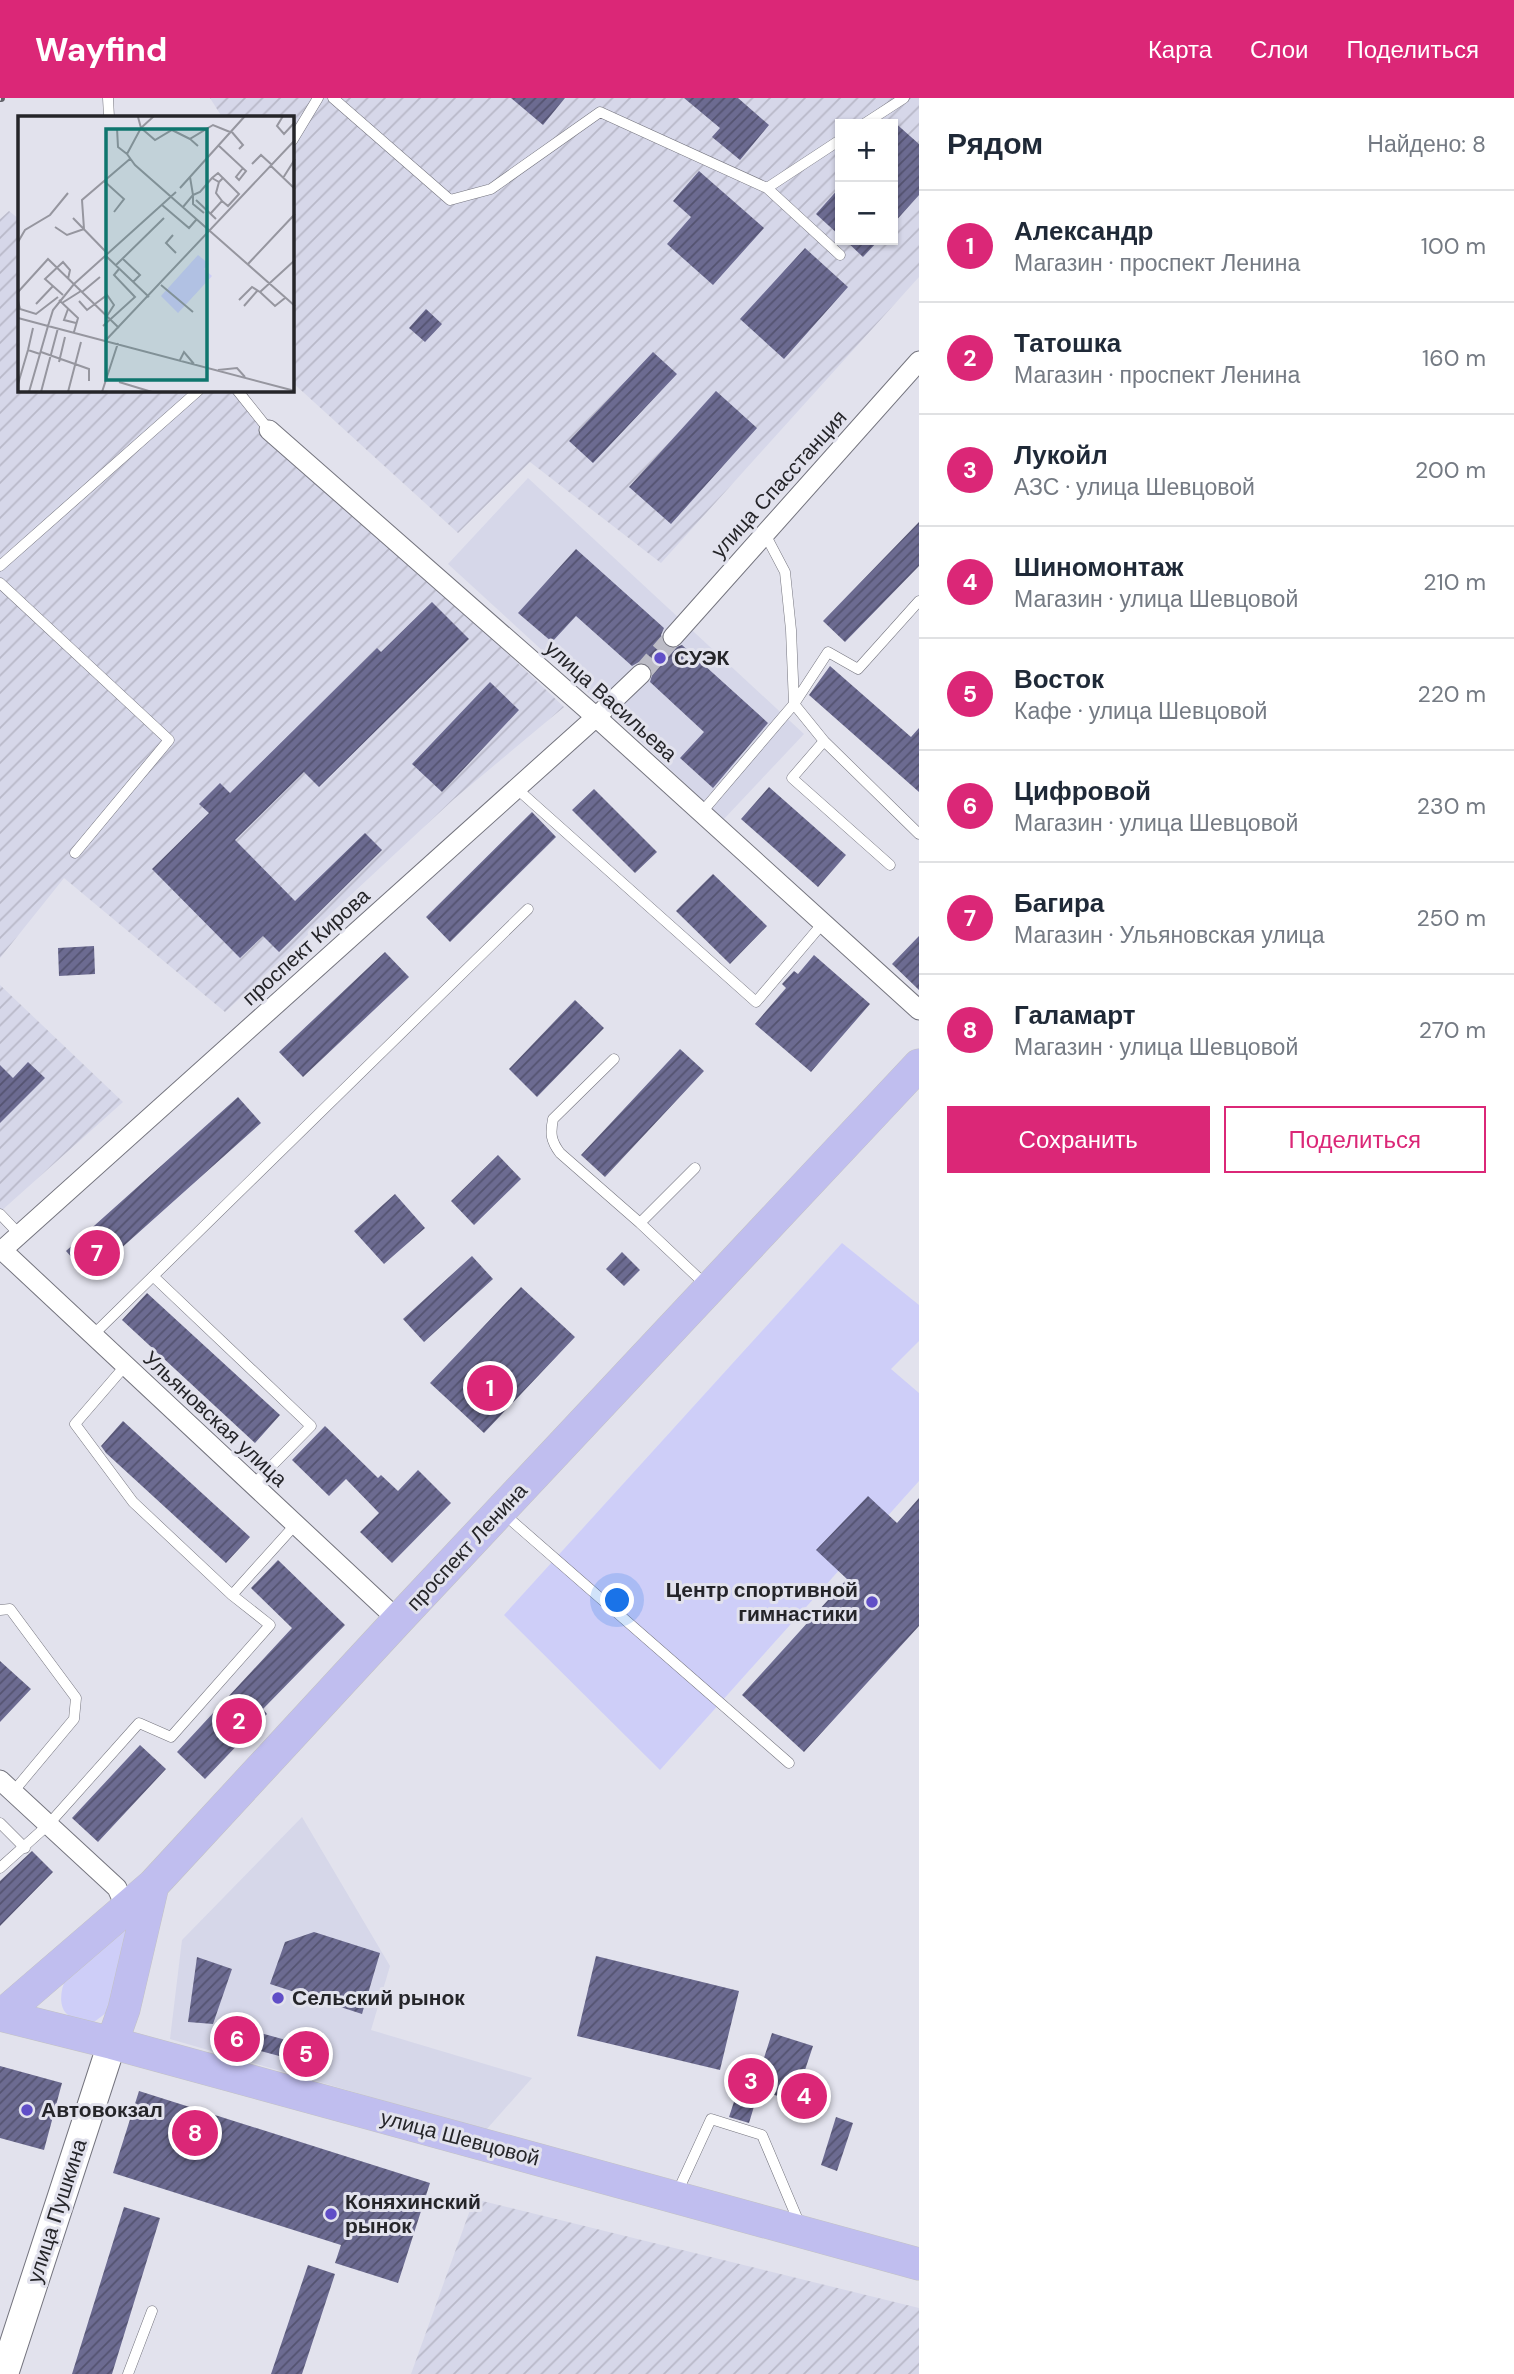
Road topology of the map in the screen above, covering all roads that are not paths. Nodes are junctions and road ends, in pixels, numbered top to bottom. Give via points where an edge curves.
1 (108, 98) edge
2 (318, 98) edge
3 (333, 98) edge
4 (904, 98) edge
5 (109, 116) edge
6 (872, 119) edge
7 (294, 138) edge
8 (835, 143) edge
9 (767, 188) junction
10 (840, 255) dead end
11 (919, 361) edge
12 (197, 392) edge
13 (239, 392) edge
14 (269, 430) joint
15 (765, 534) junction
16 (0, 566) edge
17 (0, 583) edge
18 (919, 601) edge
19 (673, 637) tunnel mouth
20 (641, 674) tunnel mouth
21 (794, 704) junction
22 (596, 717) junction
23 (824, 741) junction
24 (516, 788) junction
25 (702, 812) junction
26 (919, 834) edge
27 (75, 853) dead end
28 (890, 865) dead end
29 (528, 909) dead end
30 (823, 923) junction
31 (919, 1010) edge
32 (614, 1059) dead end
33 (919, 1065) edge
34 (695, 1168) dead end
35 (0, 1214) edge
36 (640, 1223) junction
37 (20, 1235) junction
38 (1, 1251) edge
39 (154, 1278) junction
40 (710, 1289) junction
41 (93, 1335) junction
42 (125, 1366) junction
43 (253, 1485) junction
44 (501, 1511) junction
45 (295, 1525) junction
46 (232, 1595) junction
47 (0, 1610) edge
48 (398, 1620) junction
49 (789, 1763) dead end
50 (7, 1786) edge
51 (0, 1823) edge
52 (48, 1825) junction
53 (25, 1848) junction
54 (0, 1868) edge
55 (153, 1885) junction
56 (126, 1908) junction
57 (1, 2015) edge
58 (112, 2043) junction
59 (675, 2197) junction
60 (803, 2232) junction
61 (919, 2264) edge
62 (152, 2311) dead end
63 (4, 2374) edge
64 (128, 2374) edge

1 - 5 lane
2 - 7 lane
3 - 9 lane via 450,200 491,189 600,112
4 - 6 lane
8 - 9 lane
9 - 10 lane
11 - 15 street, улица Спасстанция
12 - 16 lane
13 - 14 lane
14 - 22 street, улица Васильева
15 - 19 street, улица Спасстанция
15 - 21 lane via 785,572
17 - 27 lane via 169,740
18 - 21 lane via 858,669 828,652
20 - 22 street, проспект Кирова
21 - 23 lane
21 - 25 lane
22 - 24 street, проспект Кирова
22 - 25 street, улица Васильева
23 - 26 lane
23 - 28 lane via 792,778
24 - 30 lane via 756,1002
24 - 37 street, проспект Кирова
25 - 30 street, улица Васильева
29 - 39 lane
30 - 31 street, улица Васильева
32 - 36 lane via 553,1119 550,1133 560,1153
33 - 40 main road, проспект Ленина
34 - 36 lane
35 - 37 lane
36 - 40 lane
37 - 38 street, проспект Кирова
38 - 41 street, Ульяновская улица
39 - 41 lane
39 - 43 lane via 311,1426
40 - 44 main road, проспект Ленина
41 - 42 street, Ульяновская улица
42 - 43 street, Ульяновская улица
42 - 46 lane via 75,1424 133,1503
43 - 45 street, Ульяновская улица
44 - 48 main road, проспект Ленина
44 - 49 lane
45 - 46 lane
45 - 48 street, Ульяновская улица
46 - 52 lane via 270,1625 172,1737 139,1723
47 - 50 lane via 10,1609 76,1698 74,1719
48 - 55 main road, проспект Ленина
50 - 52 street
51 - 53 lane
52 - 53 lane
52 - 56 street via 117,1888
53 - 54 lane
55 - 56 main road, проспект Ленина
55 - 58 main road, улица Пушкина
56 - 57 main road, проспект Ленина
57 - 58 main road, улица Шевцовой
58 - 59 main road, улица Шевцовой
58 - 63 street, улица Пушкина
59 - 60 main road, улица Шевцовой
59 - 60 lane via 711,2119 762,2134
60 - 61 main road, улица Шевцовой
62 - 64 lane

